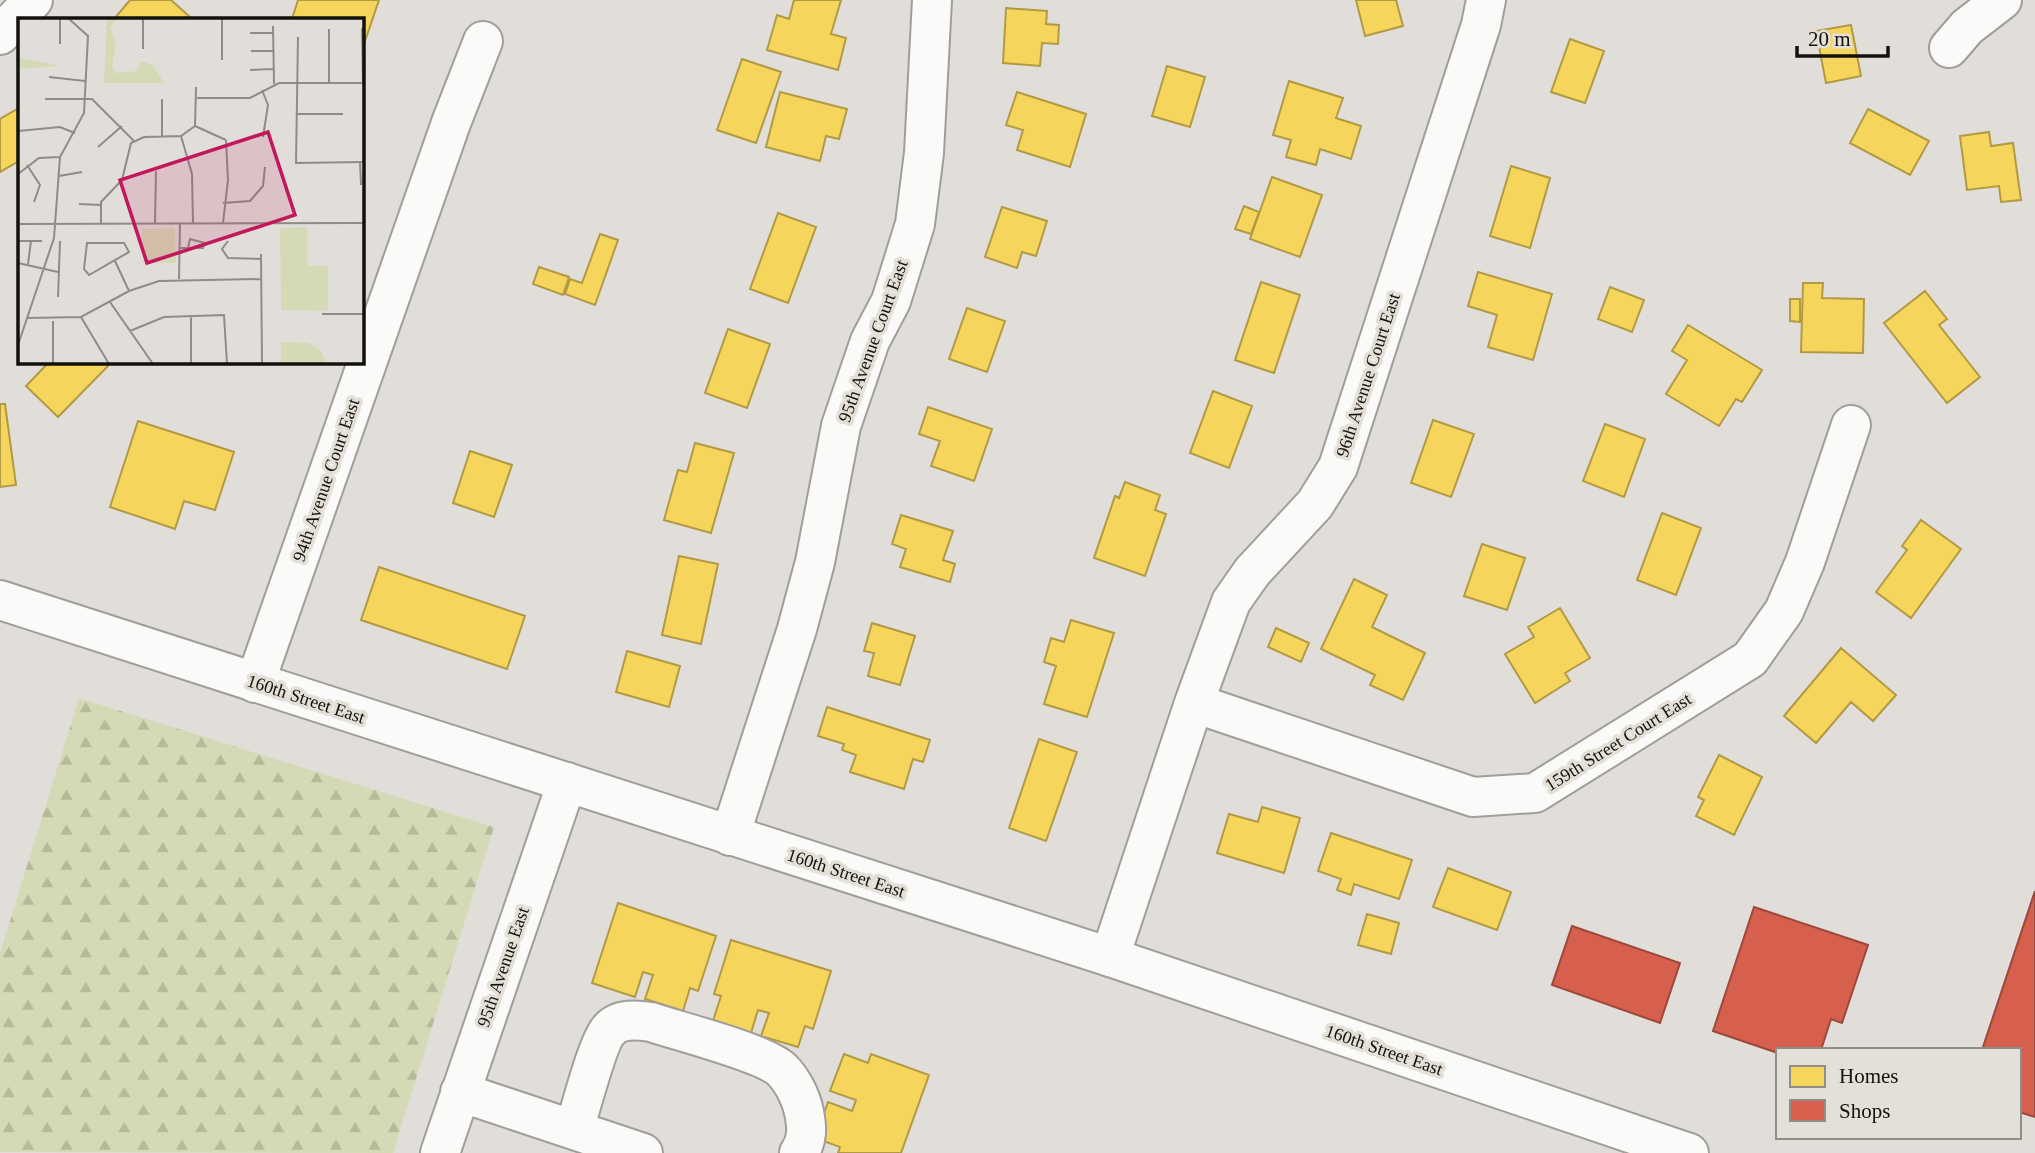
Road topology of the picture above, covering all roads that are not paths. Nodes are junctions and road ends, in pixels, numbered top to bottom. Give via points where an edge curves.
1 (33, 0) edge
2 (932, 0) edge
3 (1486, 0) edge
4 (2002, 0) edge
5 (0, 35) edge
6 (483, 41) dead end
7 (1949, 48) dead end
8 (1851, 425) dead end
9 (0, 600) edge
10 (255, 683) junction
11 (1194, 703) junction
12 (567, 782) junction
13 (730, 836) junction
14 (1110, 957) junction
15 (460, 1092) junction
16 (574, 1130) junction
17 (440, 1153) edge
18 (643, 1153) edge
19 (799, 1153) edge
20 (1689, 1153) edge

1 - 5 street
2 - 13 street, 95th Avenue Court East via 924,153 915,224 891,300 870,341 841,426 797,629
3 - 11 street, 96th Avenue Court East via 1338,467 1315,504 1252,572 1231,602
4 - 7 street
6 - 10 street, 94th Avenue Court East
8 - 11 street, 159th Street Court East via 1784,611 1750,659 1535,793 1473,797
9 - 10 street, 160th Street East
10 - 12 street, 160th Street East
11 - 14 street, 96th Avenue Court East
12 - 13 street, 160th Street East
12 - 15 street, 95th Avenue East
13 - 14 street, 160th Street East
14 - 20 street, 160th Street East
15 - 16 street
15 - 17 street, 95th Avenue East
16 - 18 street
16 - 19 street via 608,1030 633,1020 651,1022 781,1068 803,1106 808,1129

